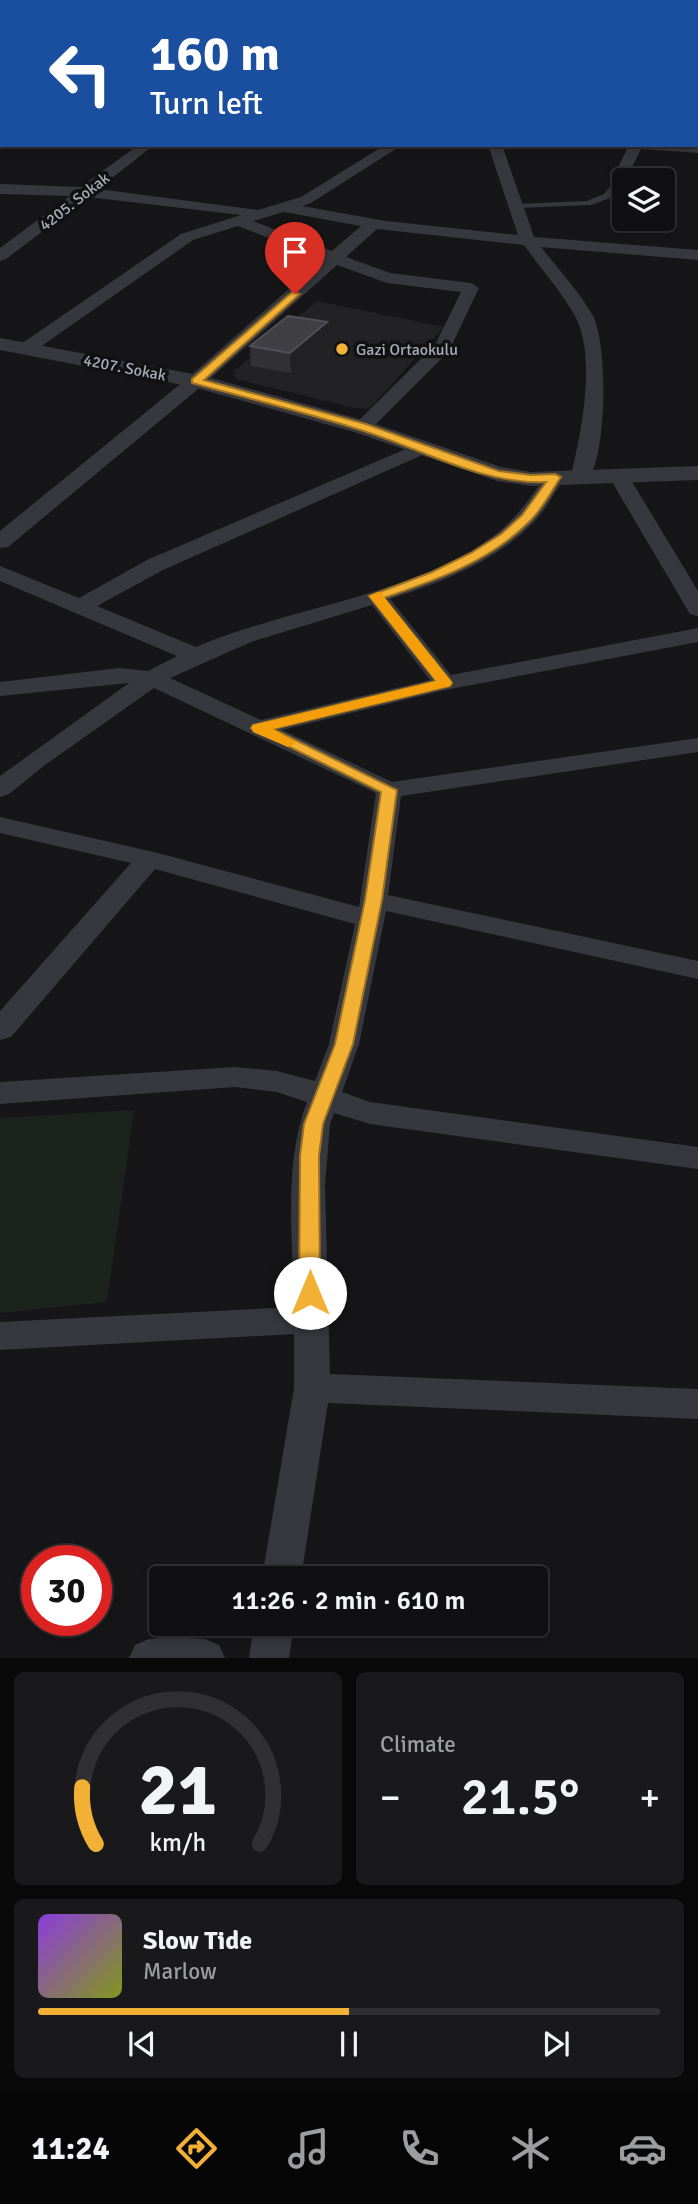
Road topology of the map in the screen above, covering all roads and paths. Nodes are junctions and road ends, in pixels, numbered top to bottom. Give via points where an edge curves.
1 (144, 147) edge
2 (392, 147) edge
3 (496, 147) edge
4 (635, 147) edge
5 (671, 147) edge
6 (698, 149) edge
7 (625, 168) edge
8 (0, 189) edge
9 (612, 189) edge
10 (86, 192) junction
11 (517, 206) junction
12 (284, 207) junction
13 (262, 213) junction
14 (238, 221) junction
15 (374, 223) junction
16 (0, 230) edge
17 (27, 238) junction
18 (527, 239) junction
19 (698, 255) edge
20 (0, 256) edge
21 (335, 260) junction
22 (0, 344) edge
23 (27, 348) junction
24 (196, 381) junction
25 (362, 427) junction
26 (422, 448) junction
27 (698, 473) edge
28 (618, 475) junction
29 (582, 477) junction
30 (543, 478) junction
31 (0, 542) edge
32 (0, 573) edge
33 (376, 596) junction
34 (81, 606) junction
35 (698, 609) edge
36 (698, 635) edge
37 (197, 656) junction
38 (152, 678) junction
39 (445, 683) junction
40 (0, 689) edge
41 (259, 728) junction
42 (698, 745) edge
43 (0, 789) edge
44 (389, 790) junction
45 (0, 825) edge
46 (149, 859) junction
47 (372, 909) junction
48 (698, 970) edge
49 (0, 1030) edge
50 (0, 1093) edge
51 (323, 1098) junction
52 (698, 1158) edge
53 (310, 1320) junction
54 (0, 1336) edge
55 (312, 1388) junction
56 (698, 1404) edge
57 (283, 1566) edge
58 (272, 1636) edge
59 (149, 1658) edge
60 (205, 1658) edge
61 (269, 1658) edge

1 - 10 street, 4205. Sokak
2 - 12 street via 306,200
3 - 11 street
4 - 7 street
5 - 6 street
8 - 10 street
9 - 11 lane via 588,203
10 - 13 street
10 - 17 street, 4205. Sokak
11 - 18 street
12 - 13 street
12 - 15 street
13 - 14 street
14 - 21 street
14 - 23 street via 187,237
15 - 18 street
15 - 21 street
16 - 17 street
17 - 20 street, 4205. Sokak
18 - 19 street
18 - 29 street via 584,316 593,340 590,438
21 - 24 street
21 - 25 street via 387,278 471,288 443,347
22 - 23 street, 4207. Sokak
23 - 24 street, 4207. Sokak
24 - 25 street, 4207. Sokak
24 - 31 street
25 - 26 street, 4207. Sokak
26 - 30 street, 4207. Sokak via 497,474
26 - 34 street via 155,565
27 - 28 street, 4207. Sokak
28 - 29 street, 4207. Sokak
28 - 35 street
29 - 30 street, 4207. Sokak
30 - 33 street via 527,518 505,537 437,575
32 - 34 street
33 - 37 street via 273,626
33 - 39 street
34 - 37 street
36 - 39 street
37 - 38 street
38 - 40 street via 119,675
38 - 41 street
38 - 43 street
39 - 41 street
41 - 44 street
42 - 44 street
44 - 47 street
45 - 46 street
46 - 47 street
46 - 49 street
47 - 48 street
47 - 51 street via 344,1044
50 - 51 street via 236,1077 284,1084
51 - 52 street via 370,1113
51 - 53 street via 309,1156
53 - 54 street
53 - 55 street
55 - 56 street
55 - 57 street
58 - 61 street
59 - 60 street

